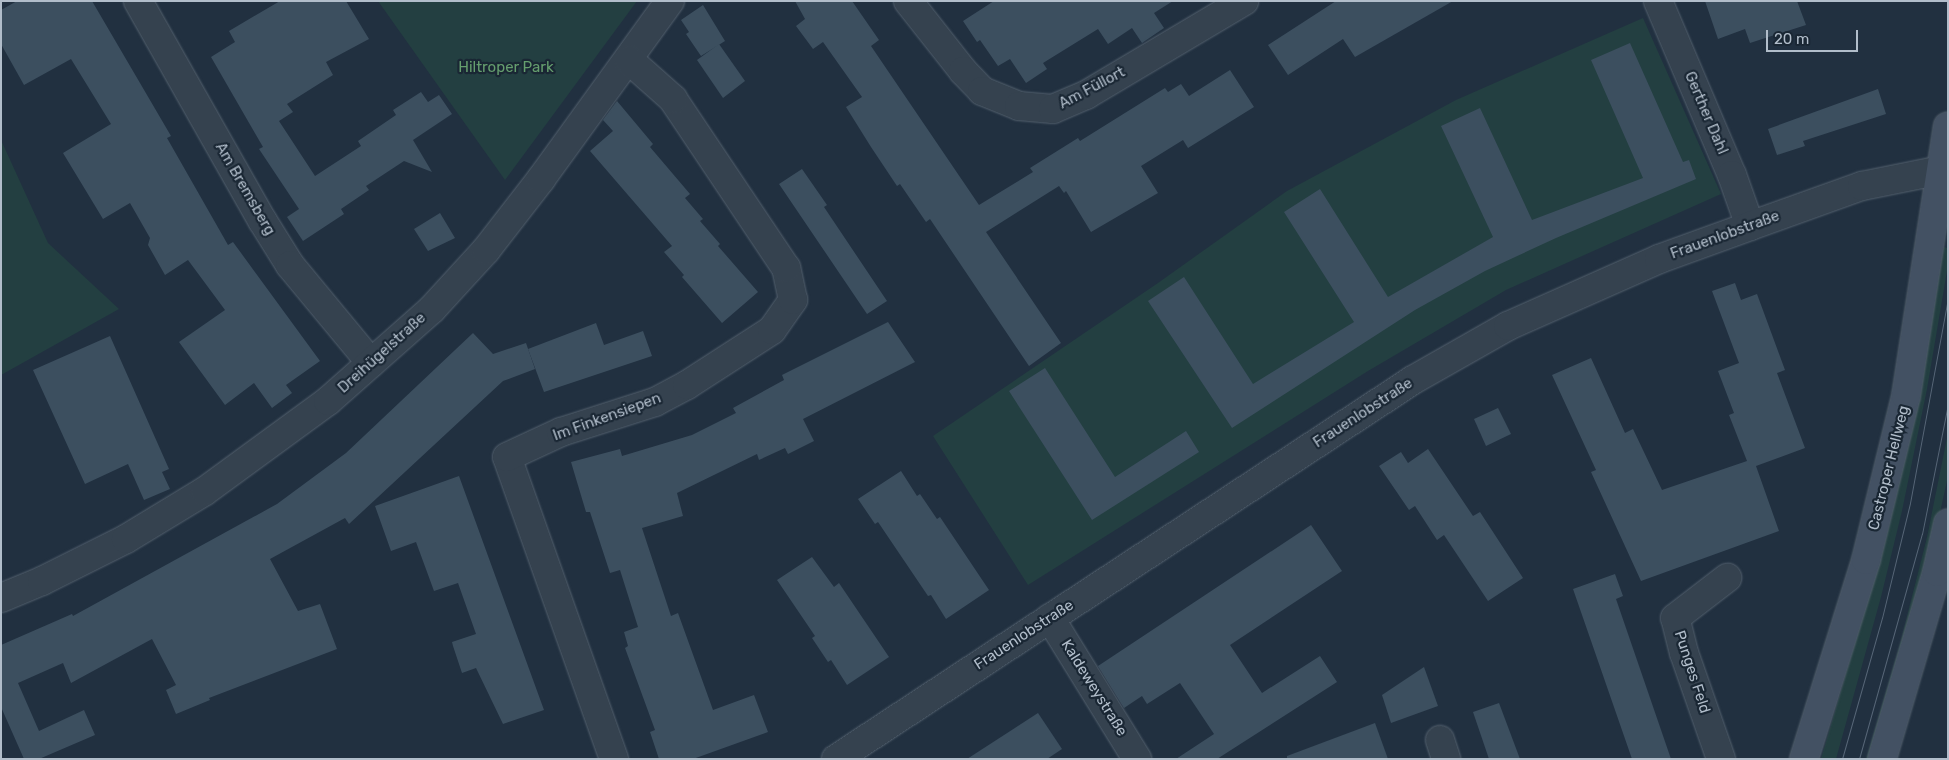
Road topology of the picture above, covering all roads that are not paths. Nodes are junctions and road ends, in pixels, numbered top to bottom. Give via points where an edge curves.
1 (138, 1) edge
2 (670, 1) edge
3 (908, 1) edge
4 (1244, 1) edge
5 (1658, 1) edge
6 (629, 60) junction
7 (1948, 126) edge
8 (1945, 170) edge
9 (1750, 226) junction
10 (371, 364) junction
11 (1948, 523) edge
12 (1942, 573) edge
13 (1727, 578) dead end
14 (1, 598) edge
15 (1050, 618) junction
16 (614, 759) edge
17 (836, 759) edge
18 (1137, 759) edge
19 (1722, 759) edge
20 (1804, 759) edge
21 (1882, 759) edge

1 - 10 street, Am Bremsberg via 290,265
2 - 6 street, Dreihügelstraße
3 - 4 street, Am Füllort via 982,91 1019,106 1053,109 1086,95
5 - 9 street, Gerther Dahl
6 - 10 street, Dreihügelstraße via 486,250 432,309
6 - 16 street, Im Finkensiepen via 673,100 786,268 793,300 772,330 688,385 655,402 562,432 507,457
7 - 8 main road, Castroper Hellweg
8 - 9 street, Frauenlobstraße via 1862,186
8 - 20 main road, Castroper Hellweg via 1906,396 1866,560
9 - 15 street, Frauenlobstraße via 1580,292 1444,361
10 - 14 street, Dreihügelstraße via 290,431 205,491 126,539 42,582
11 - 12 main road
12 - 21 main road
13 - 19 street, Punges Feld via 1675,618 1684,653
15 - 17 street, Frauenlobstraße
15 - 18 street, Kaldeweystraße

